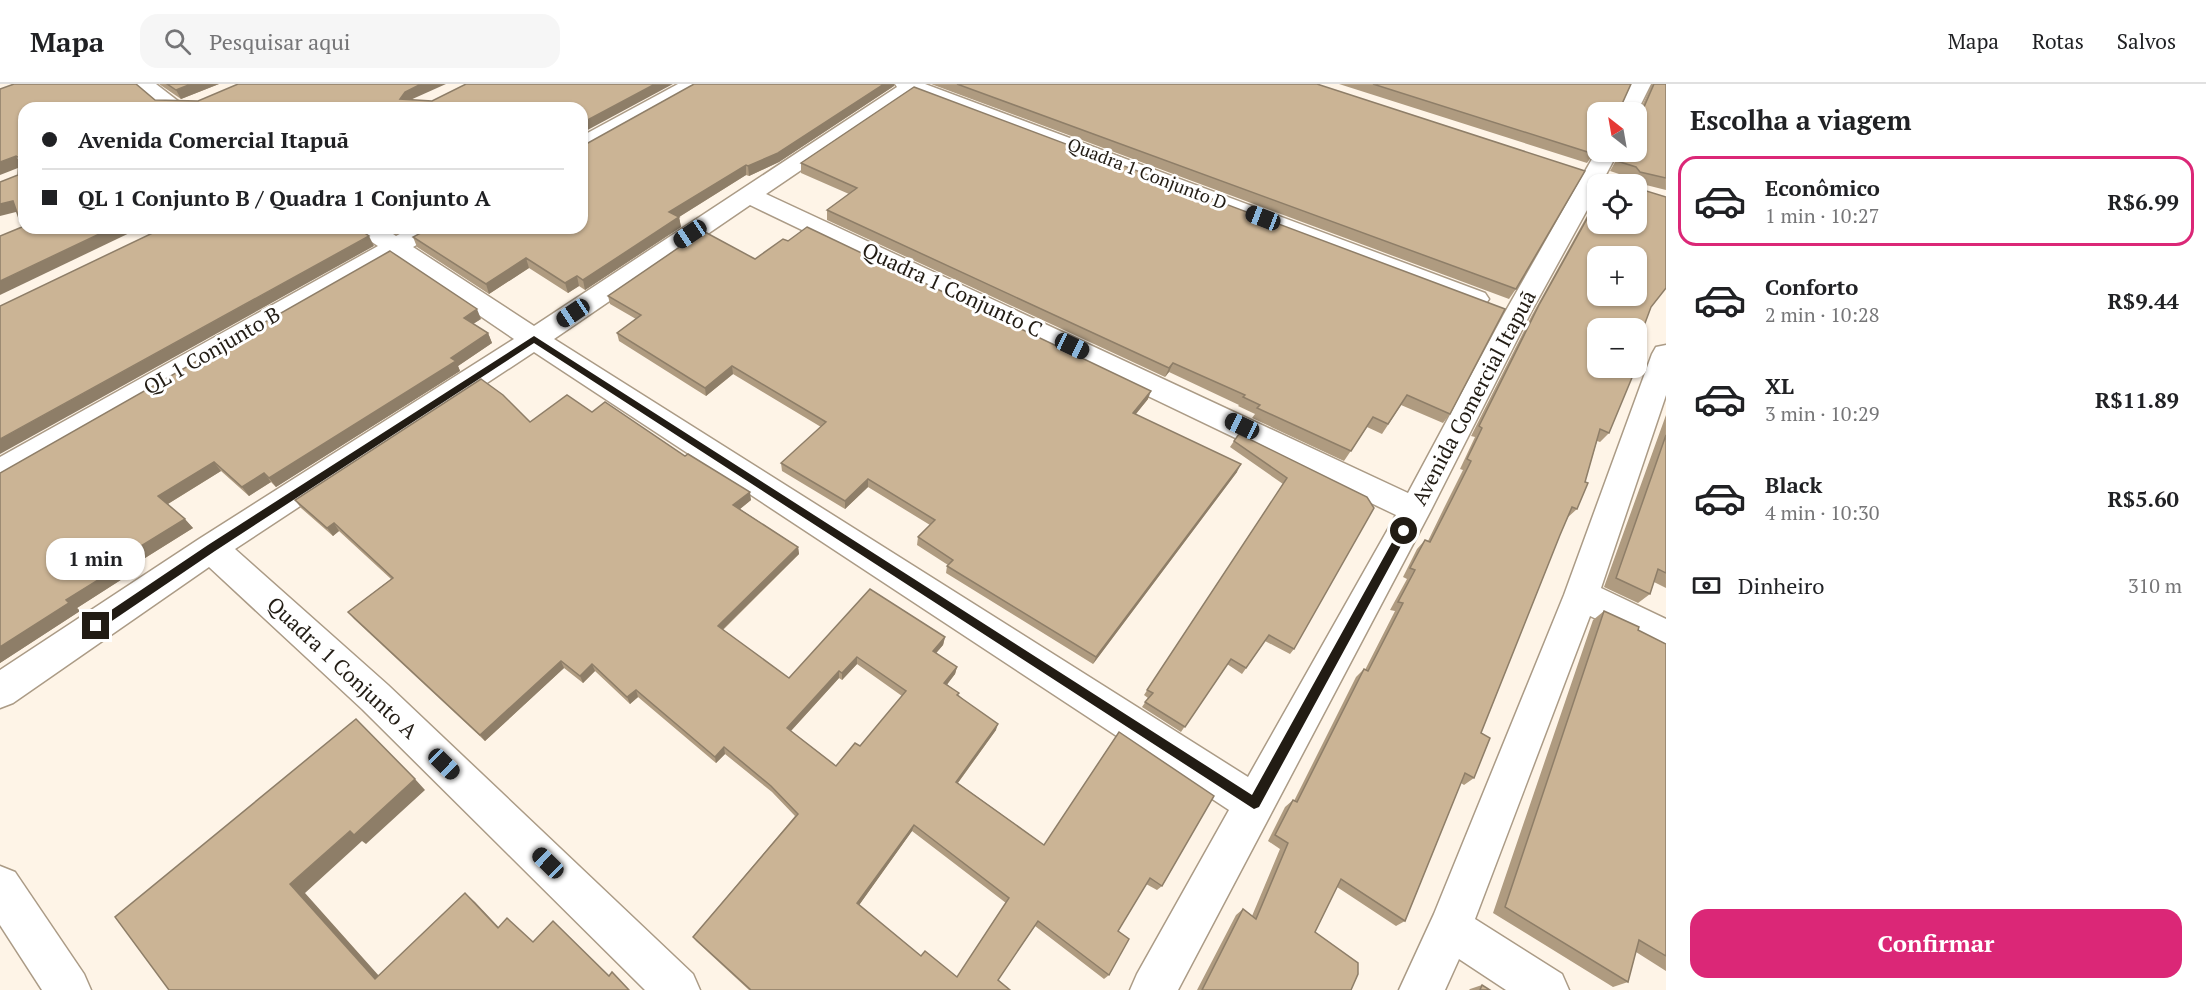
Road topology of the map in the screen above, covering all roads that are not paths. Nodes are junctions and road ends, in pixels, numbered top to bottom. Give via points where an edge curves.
1 (143, 84) edge
2 (693, 84) edge
3 (1641, 84) edge
4 (911, 85) edge
5 (176, 102) edge
6 (1632, 102) edge
7 (588, 141) edge
8 (1597, 170) edge
9 (748, 195) junction
10 (377, 234) edge
11 (418, 234) edge
12 (396, 246) junction
13 (1517, 314) junction
14 (534, 339) junction
15 (1664, 368) edge
16 (0, 472) edge
17 (1415, 510) junction
18 (211, 548) junction
19 (1581, 595) junction
20 (1666, 636) edge
21 (0, 691) edge
22 (1254, 803) junction
23 (0, 886) edge
24 (1450, 928) junction
25 (68, 990) edge
26 (677, 990) edge
27 (1153, 990) edge
28 (1422, 990) edge
29 (1546, 990) edge

1 - 5 street
2 - 7 street
3 - 6 street
4 - 9 street
4 - 13 street, Quadra 1 Conjunto D
8 - 13 street, Avenida Comercial Itapuã
9 - 14 street
9 - 17 street, Quadra 1 Conjunto C
10 - 12 street
11 - 12 street, QL 1 Conjunto B
12 - 14 street
12 - 16 street, QL 1 Conjunto B
13 - 17 street, Avenida Comercial Itapuã
14 - 18 street
14 - 22 street
15 - 19 street
17 - 22 street, Avenida Comercial Itapuã
18 - 21 street
18 - 26 street, Quadra 1 Conjunto A via 375,698
19 - 20 street
19 - 24 street
22 - 27 street, Avenida Comercial Itapuã
23 - 25 street
24 - 28 street
24 - 29 street

